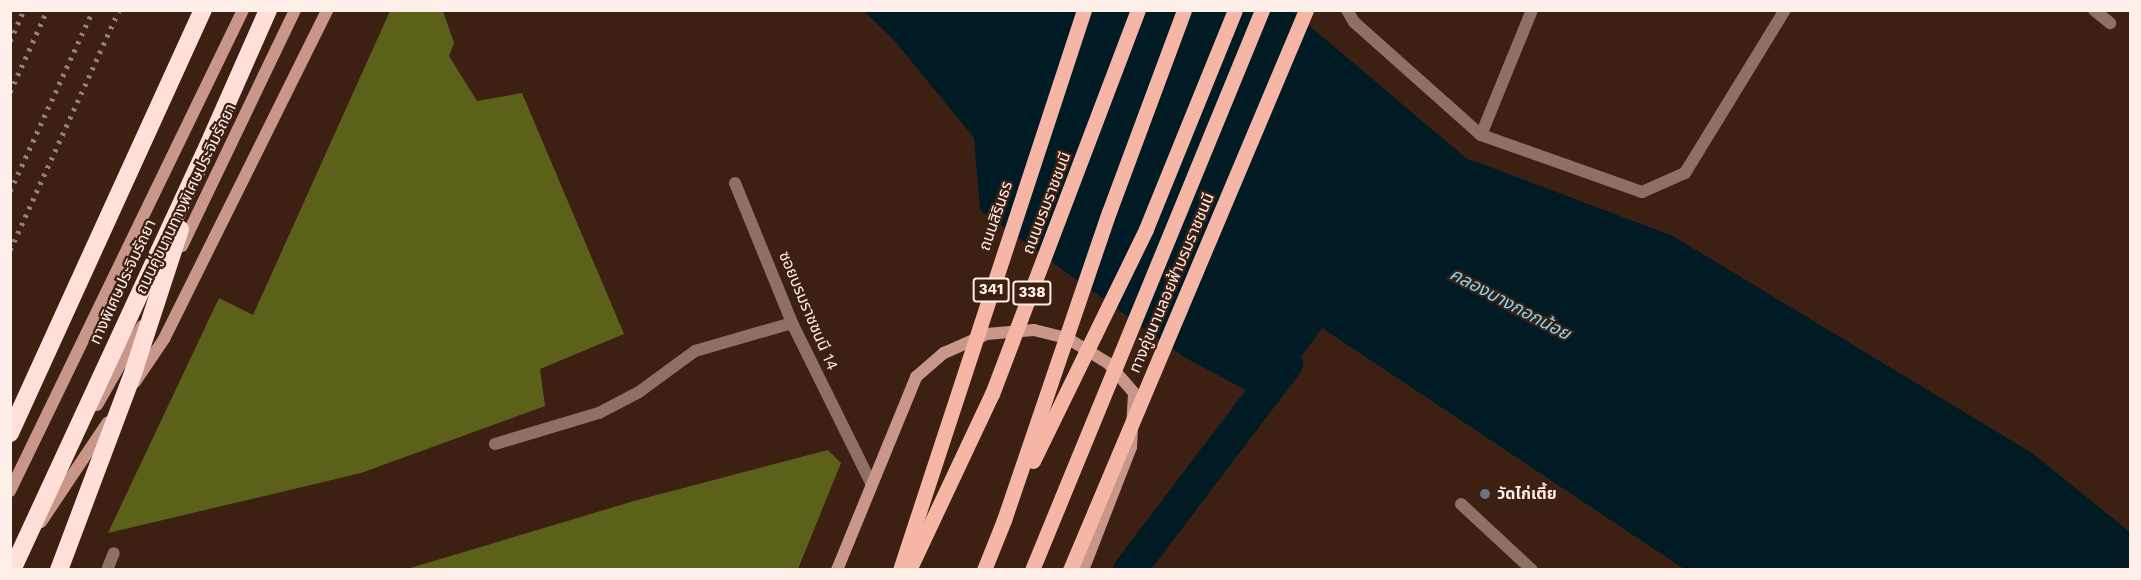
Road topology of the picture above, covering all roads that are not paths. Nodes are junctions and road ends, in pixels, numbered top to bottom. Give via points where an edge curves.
1 (203, 10) edge
2 (243, 10) edge
3 (268, 10) edge
4 (295, 10) edge
5 (327, 10) edge
6 (1084, 10) edge
7 (1138, 10) edge
8 (1184, 10) edge
9 (1235, 10) edge
10 (1262, 10) edge
11 (1306, 10) edge
12 (1347, 10) edge
13 (1532, 10) edge
14 (1785, 10) edge
15 (2094, 10) edge
16 (2110, 23) dead end
17 (1481, 135) junction
18 (212, 137) junction
19 (735, 183) dead end
20 (792, 323) junction
21 (10, 432) edge
22 (495, 444) dead end
23 (871, 483) junction
24 (10, 491) edge
25 (1461, 504) dead end
26 (1004, 520) junction
27 (114, 553) dead end
28 (10, 554) edge
29 (11, 569) edge
30 (59, 570) edge
31 (107, 570) edge
32 (837, 570) edge
33 (900, 570) edge
34 (909, 570) edge
35 (984, 570) edge
36 (1032, 570) edge
37 (1070, 570) edge
38 (1083, 570) edge
39 (1532, 570) edge

1 - 21 highway
2 - 24 main road
3 - 18 highway, ทางพิเศษประจิมรัถยา
4 - 28 main road, ถนนคู่ขนานทางพิเศษประจิมรัถยา, bridge via 149,315
5 - 29 main road via 164,339
6 - 33 main road, ถนนสิรินธร / 341, bridge
7 - 34 main road, ถนนบรมราชชนนี / 338, bridge via 992,394
8 - 26 main road, 338, bridge via 1109,212
9 - 26 main road, bridge via 1146,229
10 - 36 main road, ทางคู่ขนานลอยฟ้าบรมราชชนนี, bridge
11 - 37 main road, ทางคู่ขนานลอยฟ้าบรมราชชนนี, bridge
12 - 17 street via 1354,22
13 - 17 street
14 - 17 street via 1686,173 1667,182 1642,192
15 - 16 street
18 - 29 highway, ทางพิเศษประจิมรัถยา, bridge
18 - 30 highway, bridge via 134,370
19 - 20 street, ซอยบรมราชชนนี 14
20 - 22 street via 703,348 675,362 639,392 599,413
20 - 23 street, ซอยบรมราชชนนี 14
23 - 32 main road
23 - 38 main road via 916,377 944,353 987,334 1034,330 1067,338 1108,363 1134,393 1131,447
25 - 39 street
26 - 35 main road, 338
27 - 31 street

